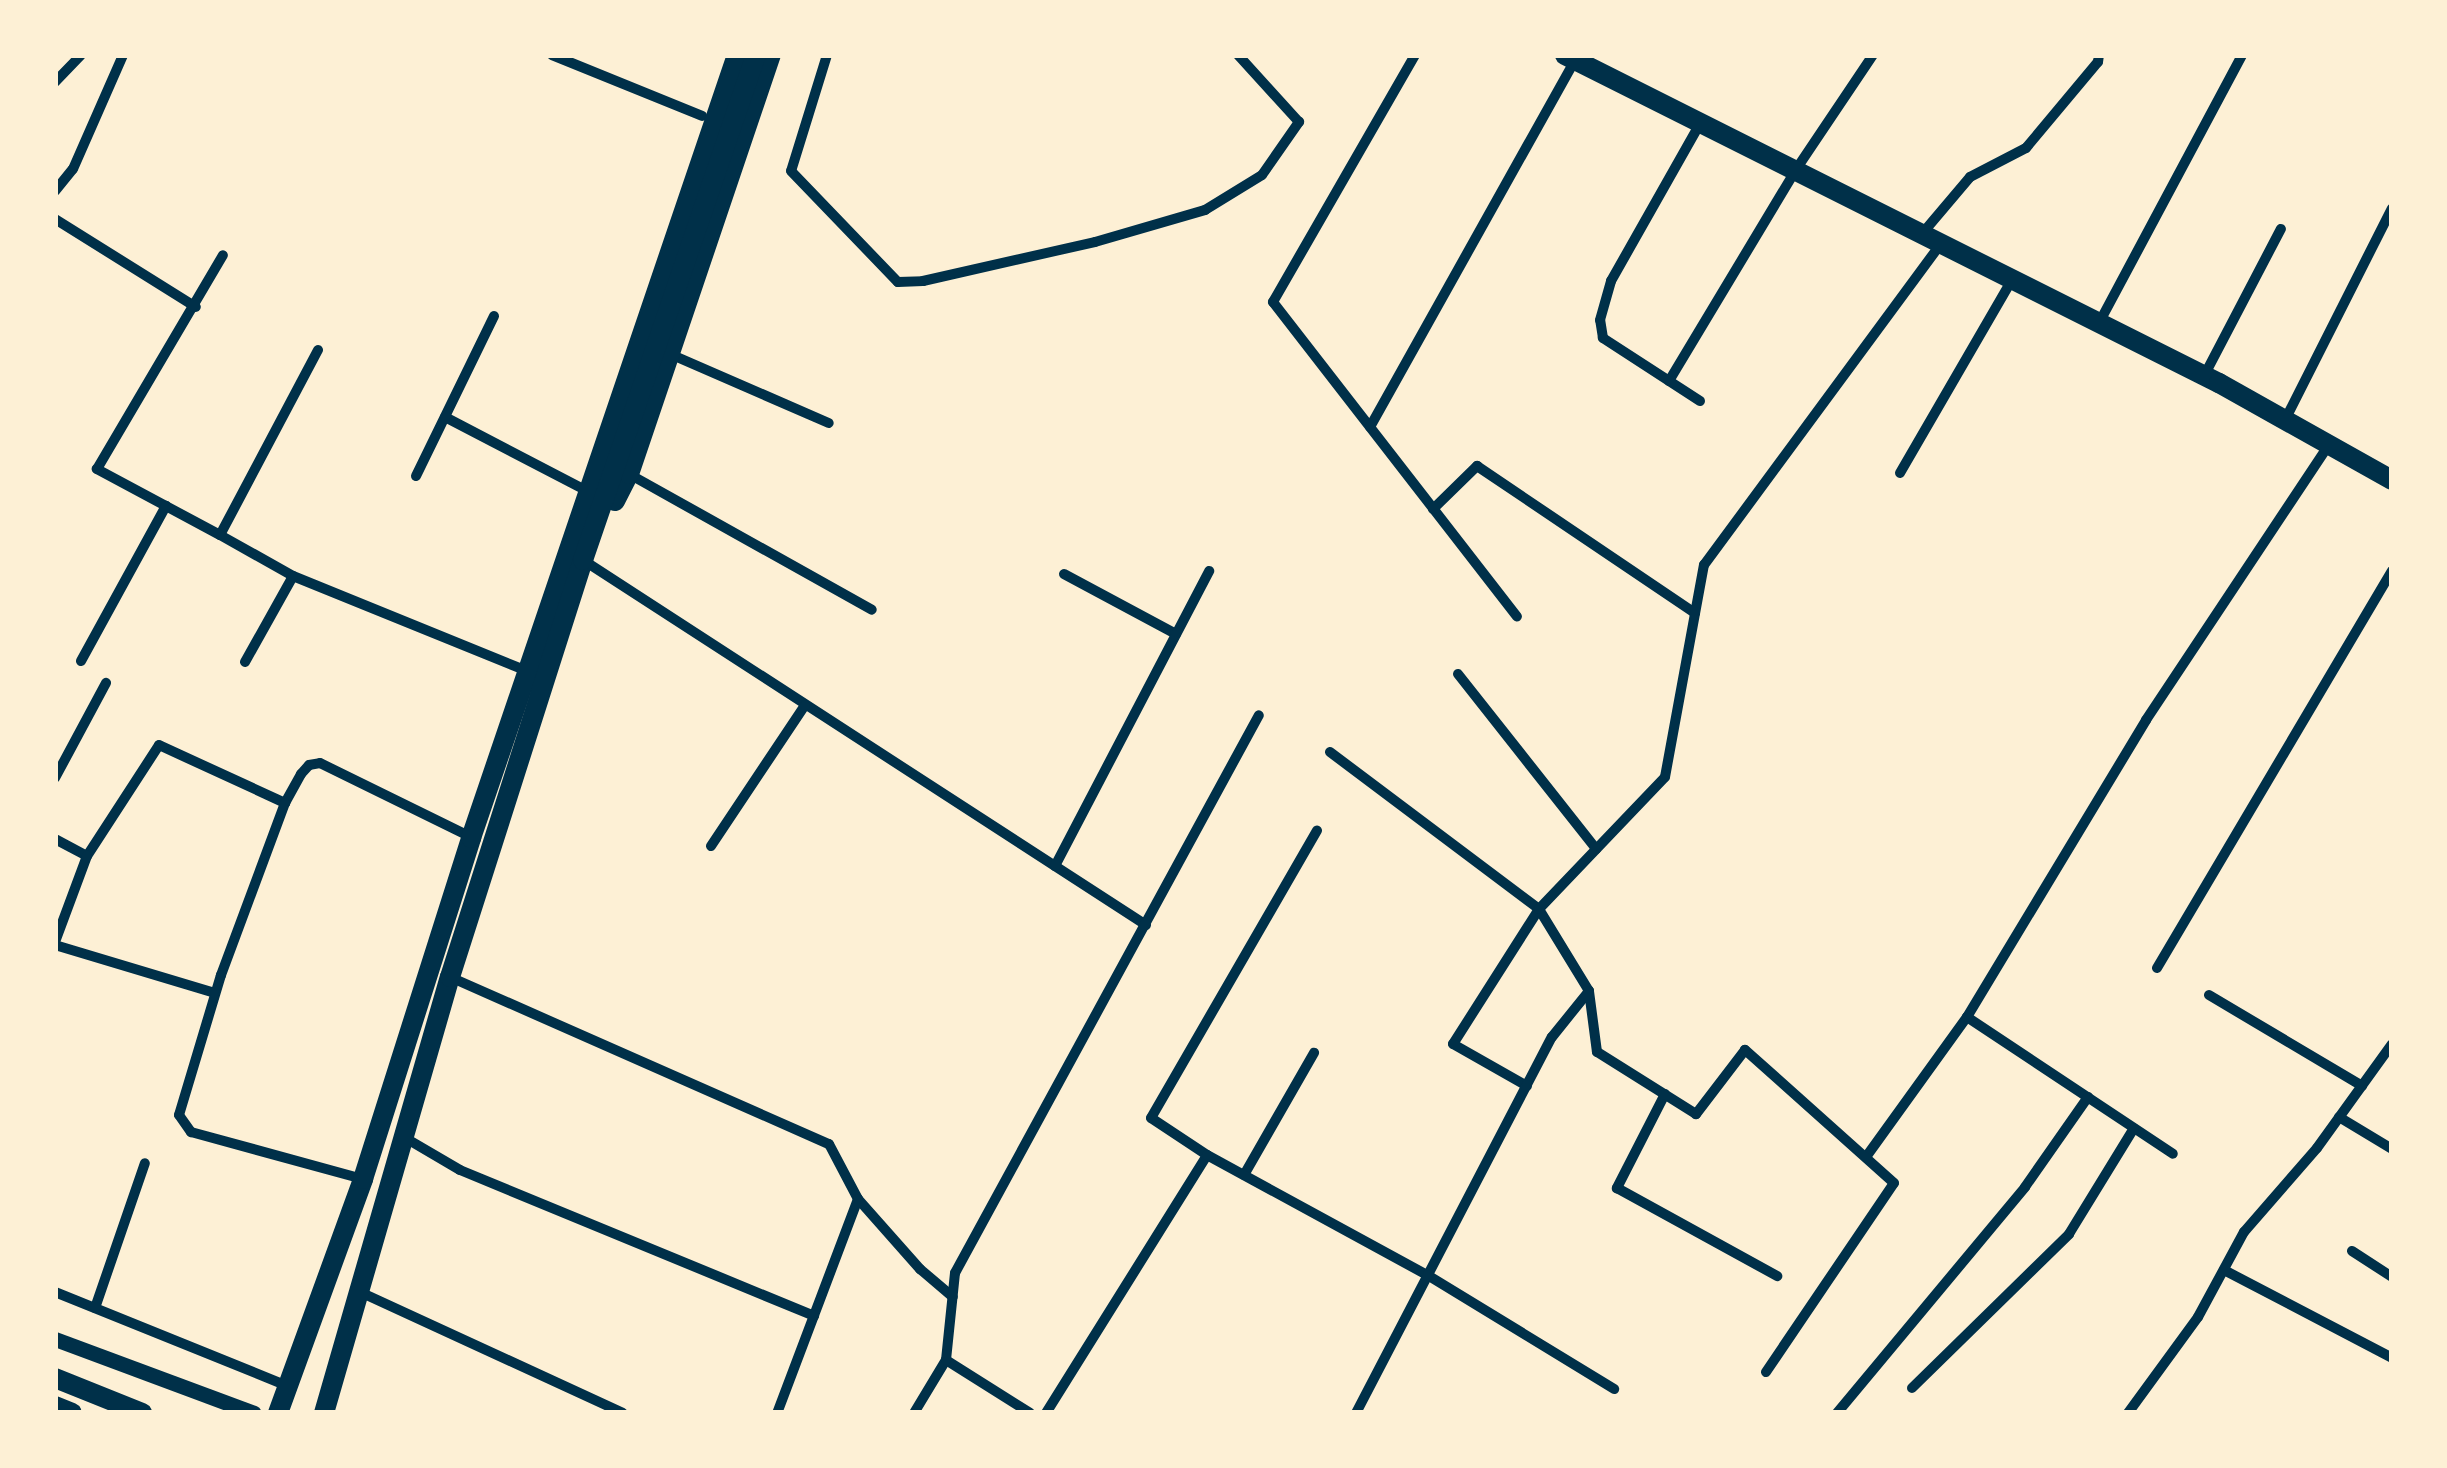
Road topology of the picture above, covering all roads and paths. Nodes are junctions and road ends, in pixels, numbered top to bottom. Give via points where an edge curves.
1 (81, 55) edge
2 (124, 55) edge
3 (552, 55) edge
4 (723, 55) edge
5 (737, 55) edge
6 (756, 55) edge
7 (771, 55) edge
8 (827, 55) edge
9 (1238, 55) edge
10 (1415, 55) edge
11 (1873, 55) edge
12 (2099, 55) edge
13 (2242, 55) edge
14 (1570, 58) edge
15 (55, 81) edge
16 (702, 116) junction
17 (1700, 124) junction
18 (1795, 172) junction
19 (55, 192) edge
20 (2392, 208) edge
21 (55, 219) edge
22 (2281, 229) dead end
23 (1922, 234) junction
24 (1941, 244) junction
25 (223, 254) dead end
26 (2012, 280) junction
27 (196, 306) junction
28 (494, 316) dead end
29 (2099, 324) junction
30 (318, 350) dead end
31 (670, 354) junction
32 (2204, 376) junction
33 (1669, 381) junction
34 (1700, 401) dead end
35 (445, 417) junction
36 (622, 417) junction
37 (2284, 420) junction
38 (829, 423) dead end
39 (1370, 428) junction
40 (2328, 446) junction
41 (1900, 473) dead end
42 (629, 474) junction
43 (416, 476) dead end
44 (2392, 480) edge
45 (587, 491) junction
46 (166, 506) junction
47 (1434, 509) junction
48 (220, 536) junction
49 (583, 560) junction
50 (2392, 570) edge
51 (1209, 572) dead end
52 (1064, 574) dead end
53 (294, 576) junction
54 (872, 610) dead end
55 (1695, 613) junction
56 (1517, 617) dead end
57 (1176, 634) junction
58 (82, 660) dead end
59 (245, 662) dead end
60 (528, 672) junction
61 (1458, 674) dead end
62 (106, 684) dead end
63 (805, 704) junction
64 (1259, 715) dead end
65 (1330, 752) dead end
66 (55, 778) edge
67 (285, 803) junction
68 (1317, 830) dead end
69 (471, 838) junction
70 (55, 839) edge
71 (711, 846) dead end
72 (1596, 849) junction
73 (87, 856) junction
74 (1055, 866) junction
75 (1539, 909) junction
76 (1146, 924) junction
77 (55, 943) edge
78 (2157, 968) dead end
79 (450, 977) junction
80 (1589, 991) junction
81 (215, 994) junction
82 (2210, 995) dead end
83 (1967, 1017) junction
84 (2392, 1044) edge
85 (1314, 1053) dead end
86 (1527, 1086) junction
87 (2362, 1086) junction
88 (1665, 1094) junction
89 (2088, 1097) junction
90 (2340, 1118) junction
91 (2134, 1128) junction
92 (402, 1136) junction
93 (2392, 1149) edge
94 (1206, 1154) junction
95 (2173, 1154) dead end
96 (1866, 1157) junction
97 (145, 1164) dead end
98 (1244, 1175) junction
99 (362, 1179) junction
100 (858, 1199) junction
101 (2352, 1251) dead end
102 (2224, 1270) junction
103 (1429, 1276) junction
104 (1777, 1276) dead end
105 (2392, 1277) edge
106 (55, 1292) edge
107 (360, 1292) junction
108 (953, 1297) junction
109 (95, 1308) junction
110 (814, 1316) junction
111 (55, 1339) edge
112 (2392, 1358) edge
113 (946, 1360) junction
114 (1766, 1372) dead end
115 (55, 1378) edge
116 (288, 1386) junction
117 (1912, 1388) dead end
118 (1614, 1389) dead end
119 (55, 1406) edge
120 (72, 1413) edge
121 (142, 1413) edge
122 (254, 1413) edge
123 (278, 1413) edge
124 (324, 1413) edge
125 (623, 1413) edge
126 (777, 1413) edge
127 (914, 1413) edge
128 (1030, 1413) edge
129 (1046, 1413) edge
130 (1356, 1413) edge
131 (1837, 1413) edge
132 (2128, 1413) edge

1 - 15 street
2 - 19 street via 74,168
3 - 16 street
4 - 16 main road
5 - 36 main road
6 - 36 main road
7 - 31 main road
8 - 9 street via 791,171 898,282 1186,216 1262,175 1300,122
10 - 39 street via 1273,302
11 - 18 street
12 - 23 street via 2026,148 1970,178
13 - 29 street
14 - 17 main road
14 - 39 street
16 - 45 main road via 600,412
17 - 18 main road
17 - 33 street via 1611,281 1600,320 1603,338
18 - 23 main road
18 - 33 street
20 - 37 street
21 - 27 street
22 - 32 street
23 - 24 main road
24 - 26 main road
24 - 55 street via 1704,564
25 - 27 street
26 - 29 main road
26 - 41 street
27 - 46 street via 97,468
28 - 35 street
29 - 32 main road
30 - 48 street
31 - 38 street
31 - 42 main road
32 - 37 main road
33 - 34 street
35 - 43 street
35 - 45 street
36 - 45 main road
36 - 49 main road
37 - 40 main road
39 - 47 street
40 - 44 main road
40 - 83 street via 2146,720
42 - 49 main road
42 - 54 street
45 - 60 main road
46 - 48 street
46 - 58 street
47 - 55 street via 1477,466
47 - 56 street
48 - 53 street
49 - 63 street
49 - 79 main road
50 - 78 street
51 - 57 street
52 - 57 street
53 - 59 street
53 - 60 street
55 - 72 street via 1665,778
57 - 74 street
60 - 69 main road
61 - 72 street
62 - 66 street
63 - 71 street
63 - 74 street
64 - 76 street
65 - 75 street
67 - 69 street via 309,765 320,764
67 - 73 street via 159,746
67 - 81 street
68 - 94 street via 1151,1118
69 - 99 main road
70 - 73 street
72 - 75 street
73 - 77 street
74 - 76 street
75 - 80 street
75 - 86 street via 1453,1044
76 - 108 street via 955,1274
77 - 81 street
79 - 92 main road
79 - 100 street via 829,1144
80 - 86 street via 1552,1037
80 - 88 street via 1598,1052
81 - 99 street via 181,1102 184,1127
82 - 87 street
83 - 89 street
83 - 96 street
84 - 87 street
85 - 98 street
86 - 103 street
87 - 90 street
88 - 96 street via 1696,1114 1744,1050
88 - 104 street via 1617,1188
89 - 91 street
89 - 131 street via 2025,1187
90 - 93 street
90 - 102 street via 2256,1217
91 - 95 street
91 - 117 street via 2069,1234
92 - 107 main road
92 - 110 street via 460,1170
94 - 98 street
94 - 129 street
96 - 114 street via 1894,1183
97 - 109 street
98 - 103 street
99 - 116 main road
100 - 108 street
100 - 110 street
101 - 105 street
102 - 112 street
102 - 132 street
103 - 118 street
103 - 130 street
106 - 109 street
107 - 124 main road
107 - 125 street
108 - 113 street
109 - 116 street
110 - 126 street
111 - 122 street
113 - 127 street
113 - 128 street
115 - 121 main road
116 - 123 main road
119 - 120 main road

